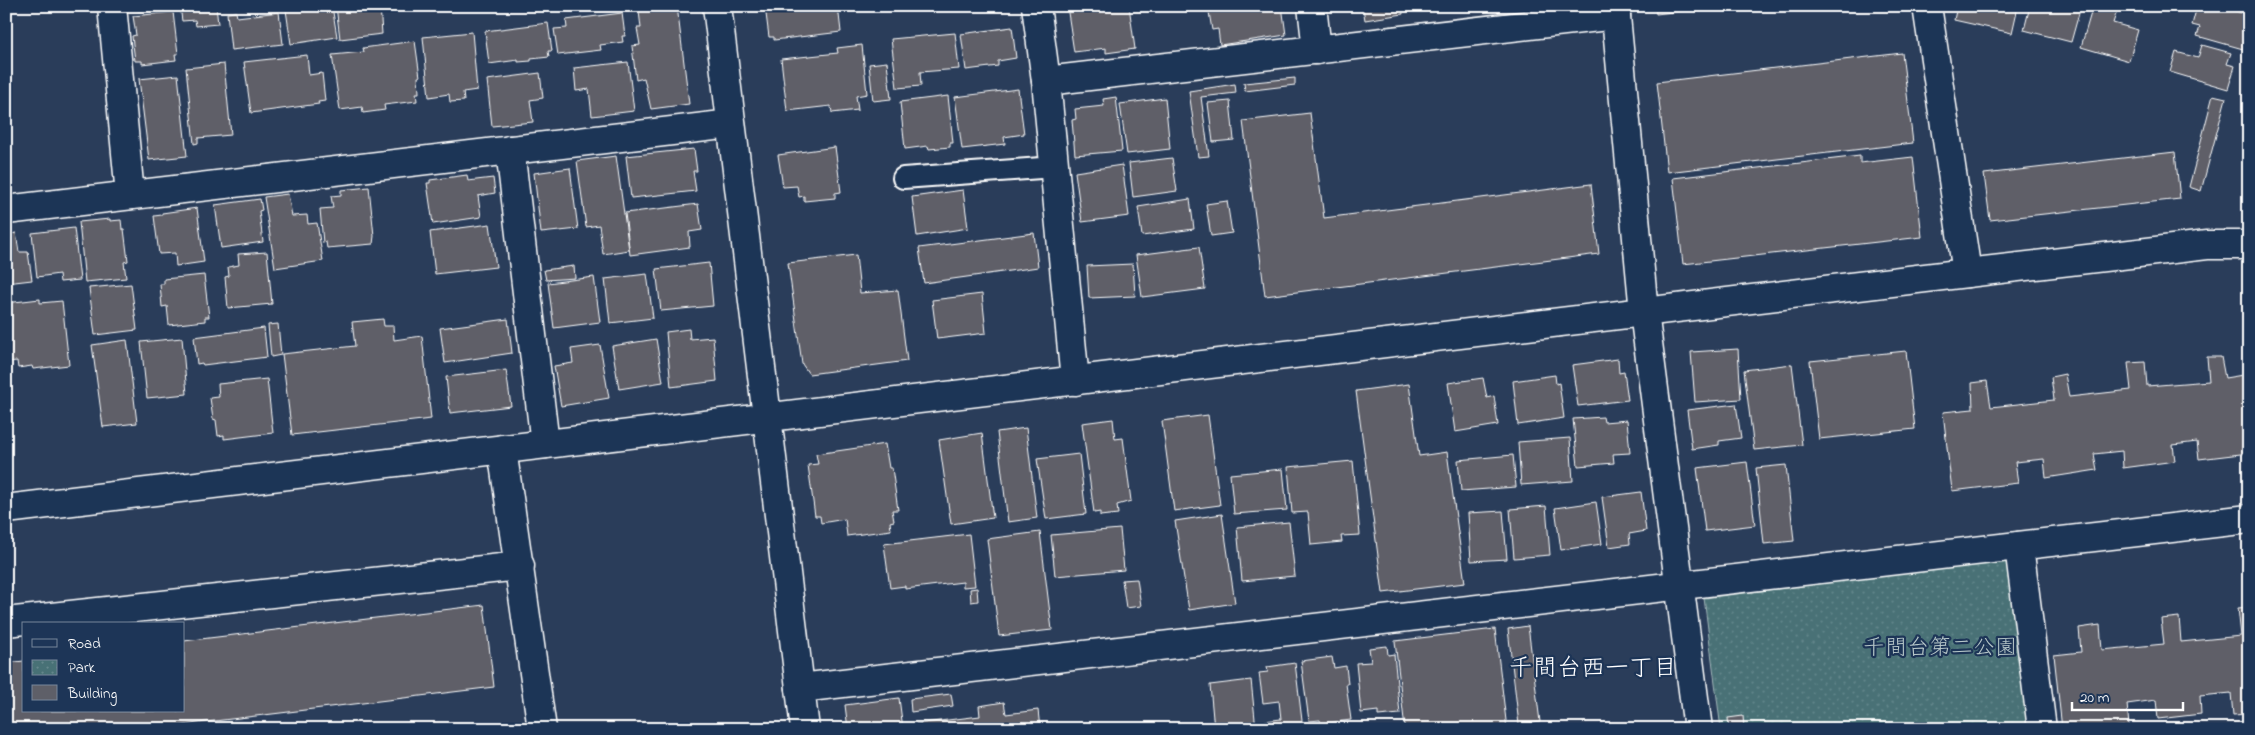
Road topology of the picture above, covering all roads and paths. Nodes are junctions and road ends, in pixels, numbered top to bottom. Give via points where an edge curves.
1 (112, 6) edge
2 (717, 6) edge
3 (1036, 6) edge
4 (1312, 6) edge
5 (1927, 6) edge
6 (1616, 11) edge
7 (1317, 50) junction
8 (1046, 81) junction
9 (731, 124) junction
10 (510, 150) junction
11 (1054, 167) junction
12 (903, 178) dead end
13 (130, 195) junction
14 (6, 210) edge
15 (2249, 245) edge
16 (1967, 273) junction
17 (1644, 312) junction
18 (1075, 381) junction
19 (767, 418) junction
20 (545, 444) junction
21 (502, 449) junction
22 (6, 508) edge
23 (2249, 519) edge
24 (2019, 546) junction
25 (520, 566) junction
26 (1679, 585) junction
27 (6, 622) edge
28 (800, 688) junction
29 (542, 729) edge
30 (805, 729) edge
31 (1698, 729) edge
32 (2042, 729) edge

1 - 13 street
2 - 9 street
3 - 8 street
4 - 7 street
5 - 16 street
6 - 7 street
6 - 17 street
7 - 8 street
8 - 11 street
9 - 10 street
9 - 19 street
10 - 13 street
10 - 20 street
11 - 12 lane
11 - 18 street
13 - 14 street
15 - 16 street via 2207,246
16 - 17 street
17 - 18 street
17 - 26 street
18 - 19 street
19 - 20 street
19 - 28 street
20 - 21 street
21 - 22 street
21 - 25 street
23 - 24 street
24 - 26 street
24 - 32 street
25 - 27 street
25 - 29 street
26 - 28 street
26 - 31 street
28 - 30 street

